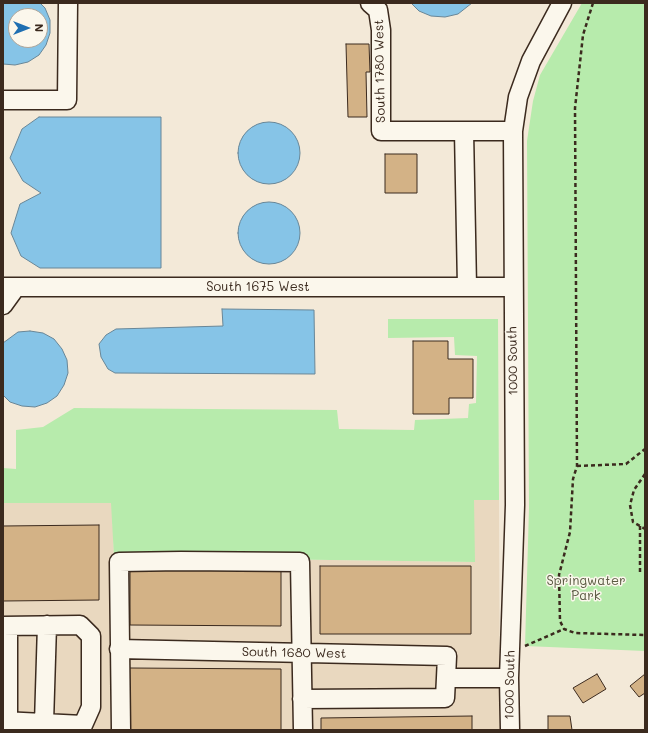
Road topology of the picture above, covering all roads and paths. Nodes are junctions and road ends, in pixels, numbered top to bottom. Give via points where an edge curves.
1 (68, 3) edge
2 (370, 3) edge
3 (562, 3) edge
4 (593, 3) edge
5 (3, 100) edge
6 (464, 131) junction
7 (513, 131) junction
8 (10, 287) edge
9 (467, 287) junction
10 (512, 287) junction
11 (3, 305) edge
12 (645, 449) edge
13 (577, 466) junction
14 (645, 474) edge
15 (640, 526) junction
16 (645, 529) edge
17 (640, 573) dead end
18 (47, 625) junction
19 (5, 626) edge
20 (564, 629) junction
21 (645, 635) edge
22 (525, 646) dead end
23 (119, 649) junction
24 (301, 653) junction
25 (446, 678) junction
26 (509, 678) junction
27 (302, 700) junction
28 (5, 721) edge
29 (44, 723) junction
30 (121, 730) edge
31 (303, 730) edge
32 (510, 730) edge

1 - 5 street via 67,100
2 - 6 street, South 1780 West via 378,10 381,30 381,131
3 - 7 street, 1000 South via 531,61 518,97
4 - 13 path via 582,35 575,108
6 - 7 street, South 1780 West
6 - 9 street
7 - 10 street, 1000 South
8 - 9 street, South 1675 West
8 - 11 street
9 - 10 street, South 1675 West
10 - 26 street, 1000 South via 515,505
12 - 13 path via 626,464
13 - 20 path via 573,479 570,532 559,575 560,621
14 - 15 path via 634,490 630,504 634,522
15 - 16 path
15 - 17 path
18 - 19 street
18 - 29 street
18 - 29 street via 80,625 91,636 91,708 83,724
19 - 28 street
20 - 21 path via 575,633
20 - 22 path
23 - 24 street, South 1680 West
23 - 24 street via 119,562 300,562
23 - 30 street
24 - 25 street, South 1680 West via 447,656
24 - 27 street
25 - 26 street
25 - 27 street, South 1680 West via 445,698
26 - 32 street, 1000 South
27 - 31 street
28 - 29 street

